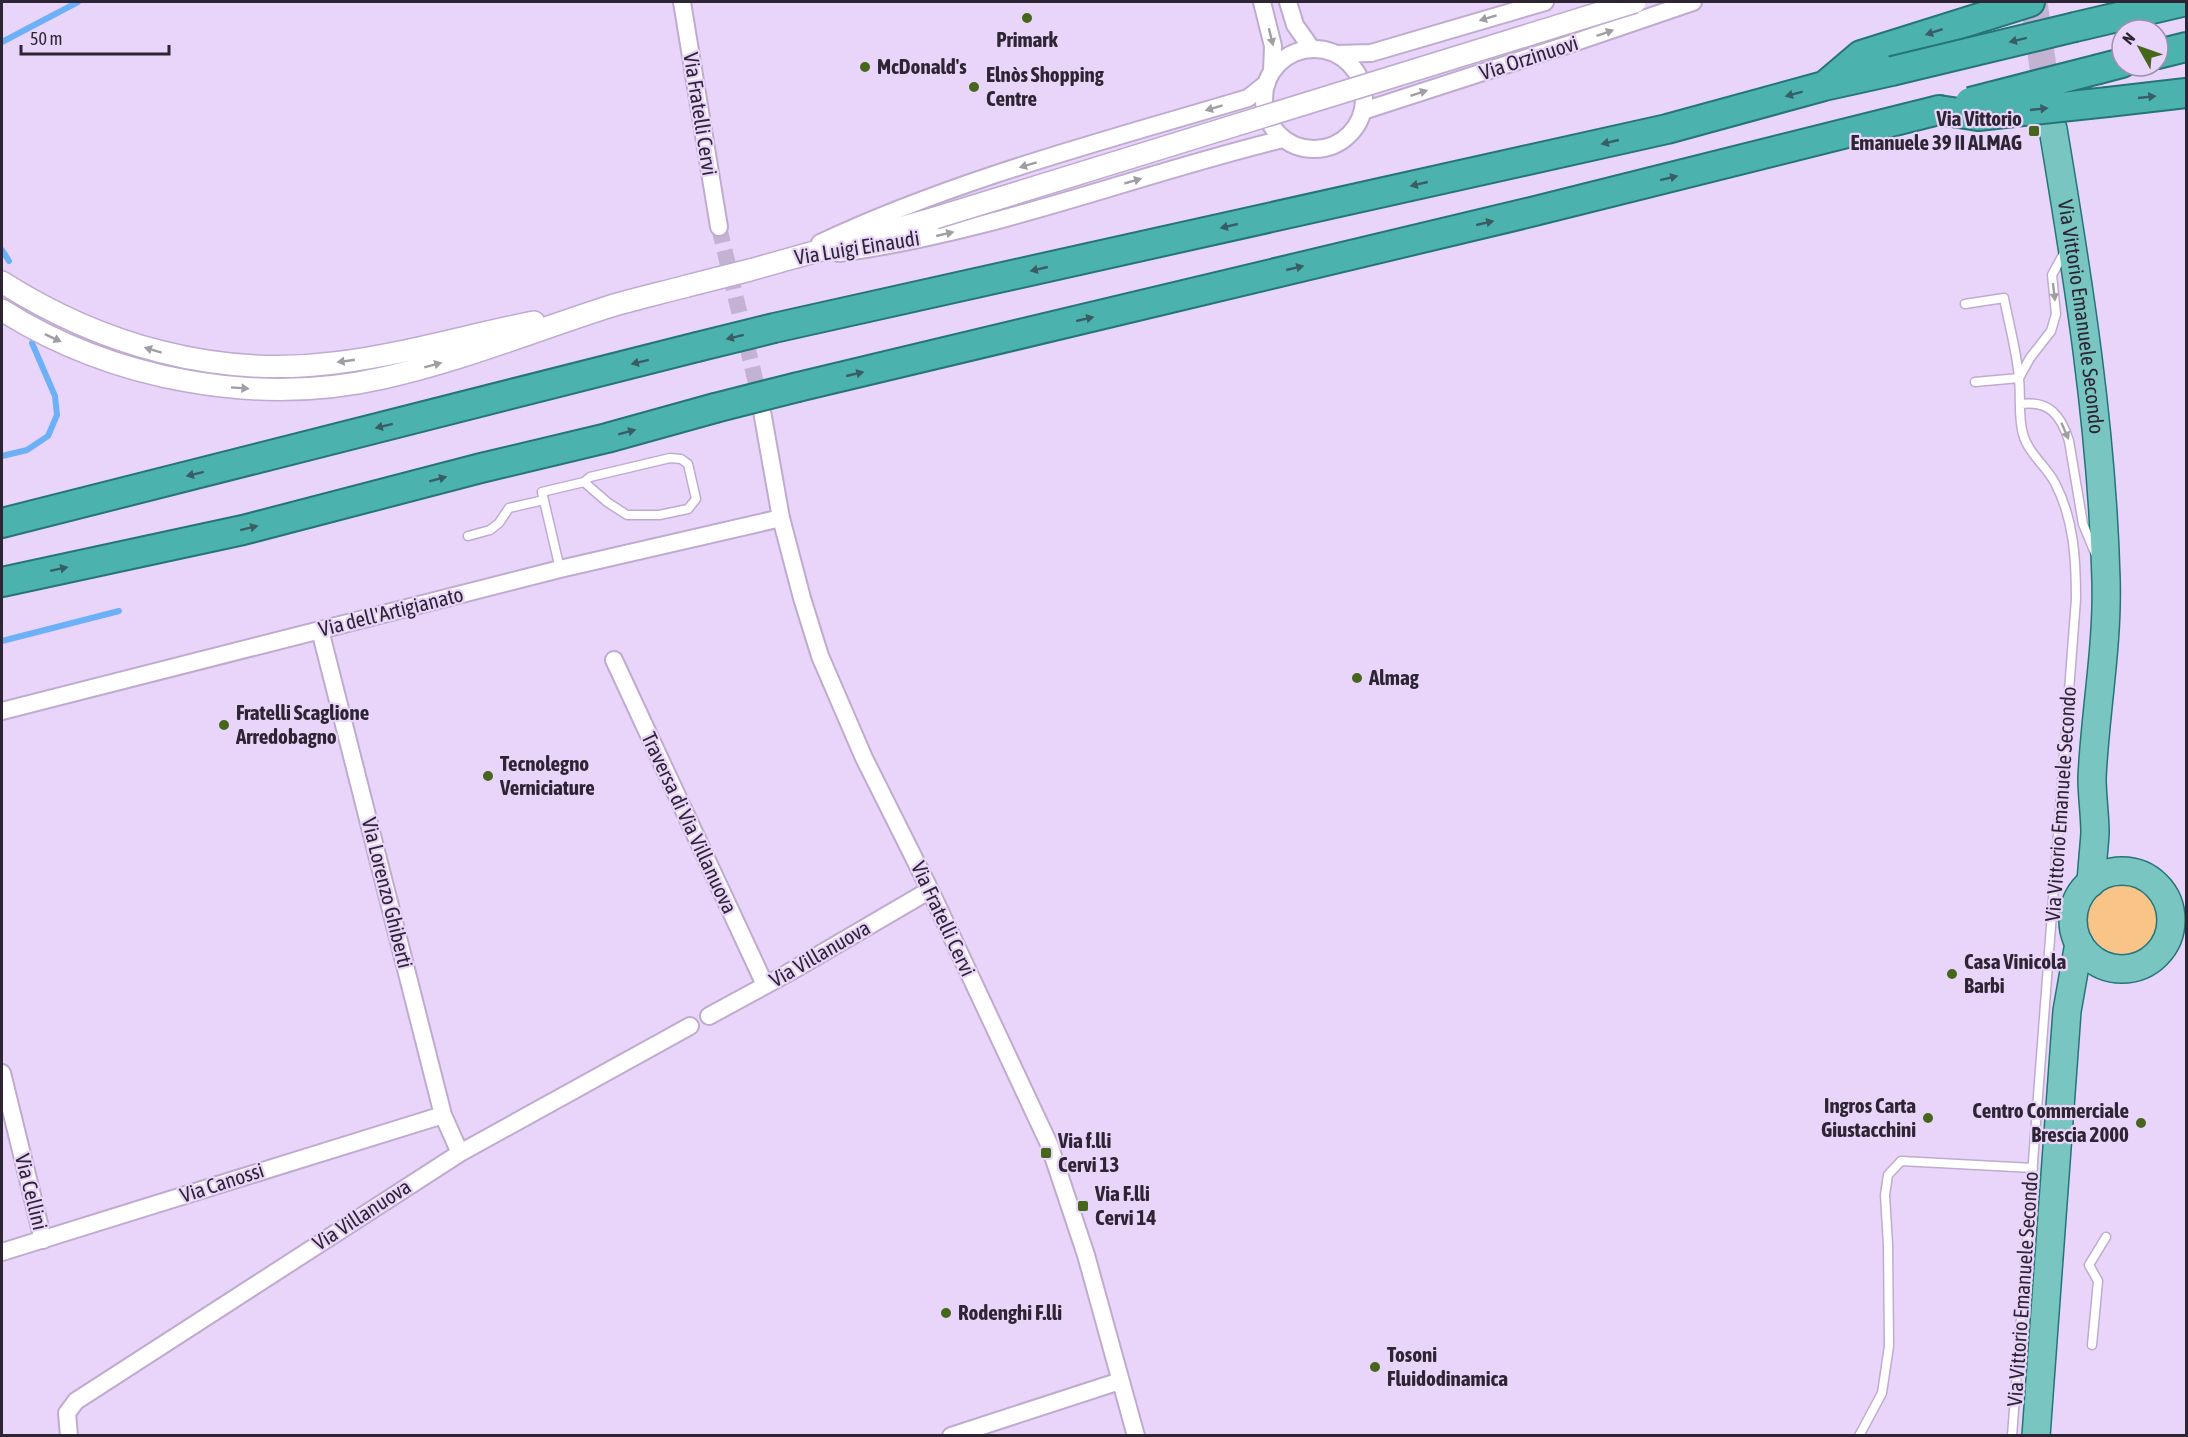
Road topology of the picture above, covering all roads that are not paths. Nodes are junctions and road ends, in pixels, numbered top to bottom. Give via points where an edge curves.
1 (682, 2) edge
2 (1262, 2) edge
3 (1288, 2) edge
4 (1545, 2) edge
5 (1635, 2) edge
6 (1693, 2) edge
7 (2030, 2) edge
8 (2182, 2) edge
9 (2187, 47) edge
10 (1312, 49) junction
11 (2170, 51) edge
12 (1336, 54) junction
13 (1892, 59) junction
14 (2110, 66) edge
15 (1269, 78) junction
16 (2187, 93) edge
17 (1939, 110) junction
18 (1363, 111) junction
19 (2053, 129) tunnel mouth
20 (1283, 140) junction
21 (719, 227) tunnel mouth
22 (2072, 239) junction
23 (784, 260) junction
24 (2, 282) edge
25 (1965, 304) dead end
26 (609, 307) junction
27 (2, 310) edge
28 (2019, 378) junction
29 (1976, 382) dead end
30 (760, 400) tunnel mouth
31 (2020, 404) junction
32 (584, 482) junction
33 (544, 500) junction
34 (781, 518) junction
35 (2, 523) edge
36 (468, 536) dead end
37 (560, 569) junction
38 (2106, 581) junction
39 (2, 582) edge
40 (320, 630) junction
41 (614, 660) dead end
42 (2, 711) edge
43 (2095, 832) junction
44 (2128, 872) junction
45 (2091, 883) junction
46 (930, 890) junction
47 (2079, 943) junction
48 (2116, 969) junction
49 (765, 986) junction
50 (2067, 1011) junction
51 (709, 1016) dead end
52 (690, 1026) dead end
53 (2, 1073) edge
54 (443, 1115) junction
55 (460, 1153) junction
56 (2033, 1167) junction
57 (2106, 1237) dead end
58 (43, 1240) junction
59 (2, 1252) edge
60 (2092, 1345) dead end
61 (1120, 1381) junction
62 (69, 1436) edge
63 (951, 1436) edge
64 (1136, 1436) edge
65 (1859, 1436) edge
66 (2012, 1436) edge
67 (2036, 1436) edge

1 - 21 street, Via Fratelli Cervi
2 -> 15 street via 1273,46
3 - 10 street via 1295,25
4 -> 12 street via 1371,53
5 - 23 street, bridge via 935,218
18 -> 6 street, Via Orzinuovi
7 -> 13 highway
8 -> 13 highway, bridge via 2075,27
9 - 11 highway
10 - 12 street
10 - 15 street, Via Luigi Einaudi via 1289,56
12 - 18 street via 1360,77 1365,94
13 -> 35 highway, bridge via 1824,86 1667,129 774,328
14 - 17 highway, bridge
15 - 20 street via 1264,99 1266,114
15 -> 23 street, Via Luigi Einaudi via 1248,98 926,198
17 -> 16 highway, bridge via 1977,116
39 -> 17 highway, bridge via 243,530 798,387
18 - 20 street via 1346,139 1330,147 1314,150
19 - 22 main road, Via Vittorio Emanuele Secondo
23 -> 20 street, Via Luigi Einaudi via 948,234
22 -> 28 lane via 2052,274 2056,314 2050,331
22 - 38 main road, Via Vittorio Emanuele Secondo via 2091,379
23 - 26 street, bridge
26 -> 24 street via 374,357 255,366 171,356 107,336 26,298
25 - 28 lane, Via Vittorio Emanuele Secondo via 2004,298
27 -> 26 street via 95,356 163,377 254,388 337,386 382,379 482,351
28 - 29 lane
28 - 31 lane, Via Vittorio Emanuele Secondo
30 - 34 street, Via Fratelli Cervi
31 -> 38 lane via 2046,406 2065,427 2083,524
31 - 56 lane, Via Vittorio Emanuele Secondo via 2023,435 2056,484 2064,504 2076,569
32 - 32 lane via 627,515 659,515 688,509 696,499 688,464 681,459 670,458 590,477
32 - 33 lane via 542,492
33 - 36 lane via 509,508 490,530
33 - 37 lane
34 - 37 street, Via dell'Artigianato
34 - 46 street, Via Fratelli Cervi via 820,656 864,758
37 - 40 street, Via dell'Artigianato
38 - 43 main road, Via Vittorio Emanuele Secondo via 2105,638 2092,779
40 - 42 street, Via dell'Artigianato
40 - 54 street, Via Lorenzo Ghiberti
41 - 49 street, Traversa di Via Villanuova
43 - 44 main road, Via Vittorio Emanuele Secondo
43 - 45 main road, Via Vittorio Emanuele Secondo
44 - 45 main road, Via Vittorio Emanuele Secondo via 2105,874
44 - 48 main road, Via Vittorio Emanuele Secondo via 2146,877 2164,894 2171,925 2167,940 2146,963
45 - 47 main road, Via Vittorio Emanuele Secondo via 2080,895 2074,911 2073,927
46 - 49 street, Via Villanuova
46 - 61 street, Via Fratelli Cervi via 1049,1144 1086,1255
47 - 48 main road, Via Vittorio Emanuele Secondo via 2088,956
47 - 50 main road, Via Vittorio Emanuele Secondo
48 - 50 main road, Via Vittorio Emanuele Secondo via 2091,983
49 - 51 street, Via Villanuova
50 - 67 main road, Via Vittorio Emanuele Secondo
52 - 55 street, Via Villanuova
53 - 58 street, Via Cellini
54 - 55 street, Via Lorenzo Ghiberti
54 - 58 street, Via Canossi
55 - 62 street, Via Villanuova via 76,1401 67,1413
56 - 65 lane via 1901,1161 1888,1174 1885,1196 1889,1346 1882,1394
56 - 66 lane, Via Vittorio Emanuele Secondo
57 - 60 lane via 2089,1265 2098,1281
58 - 59 street, Via Canossi
61 - 63 street
61 - 64 street, Via Fratelli Cervi

